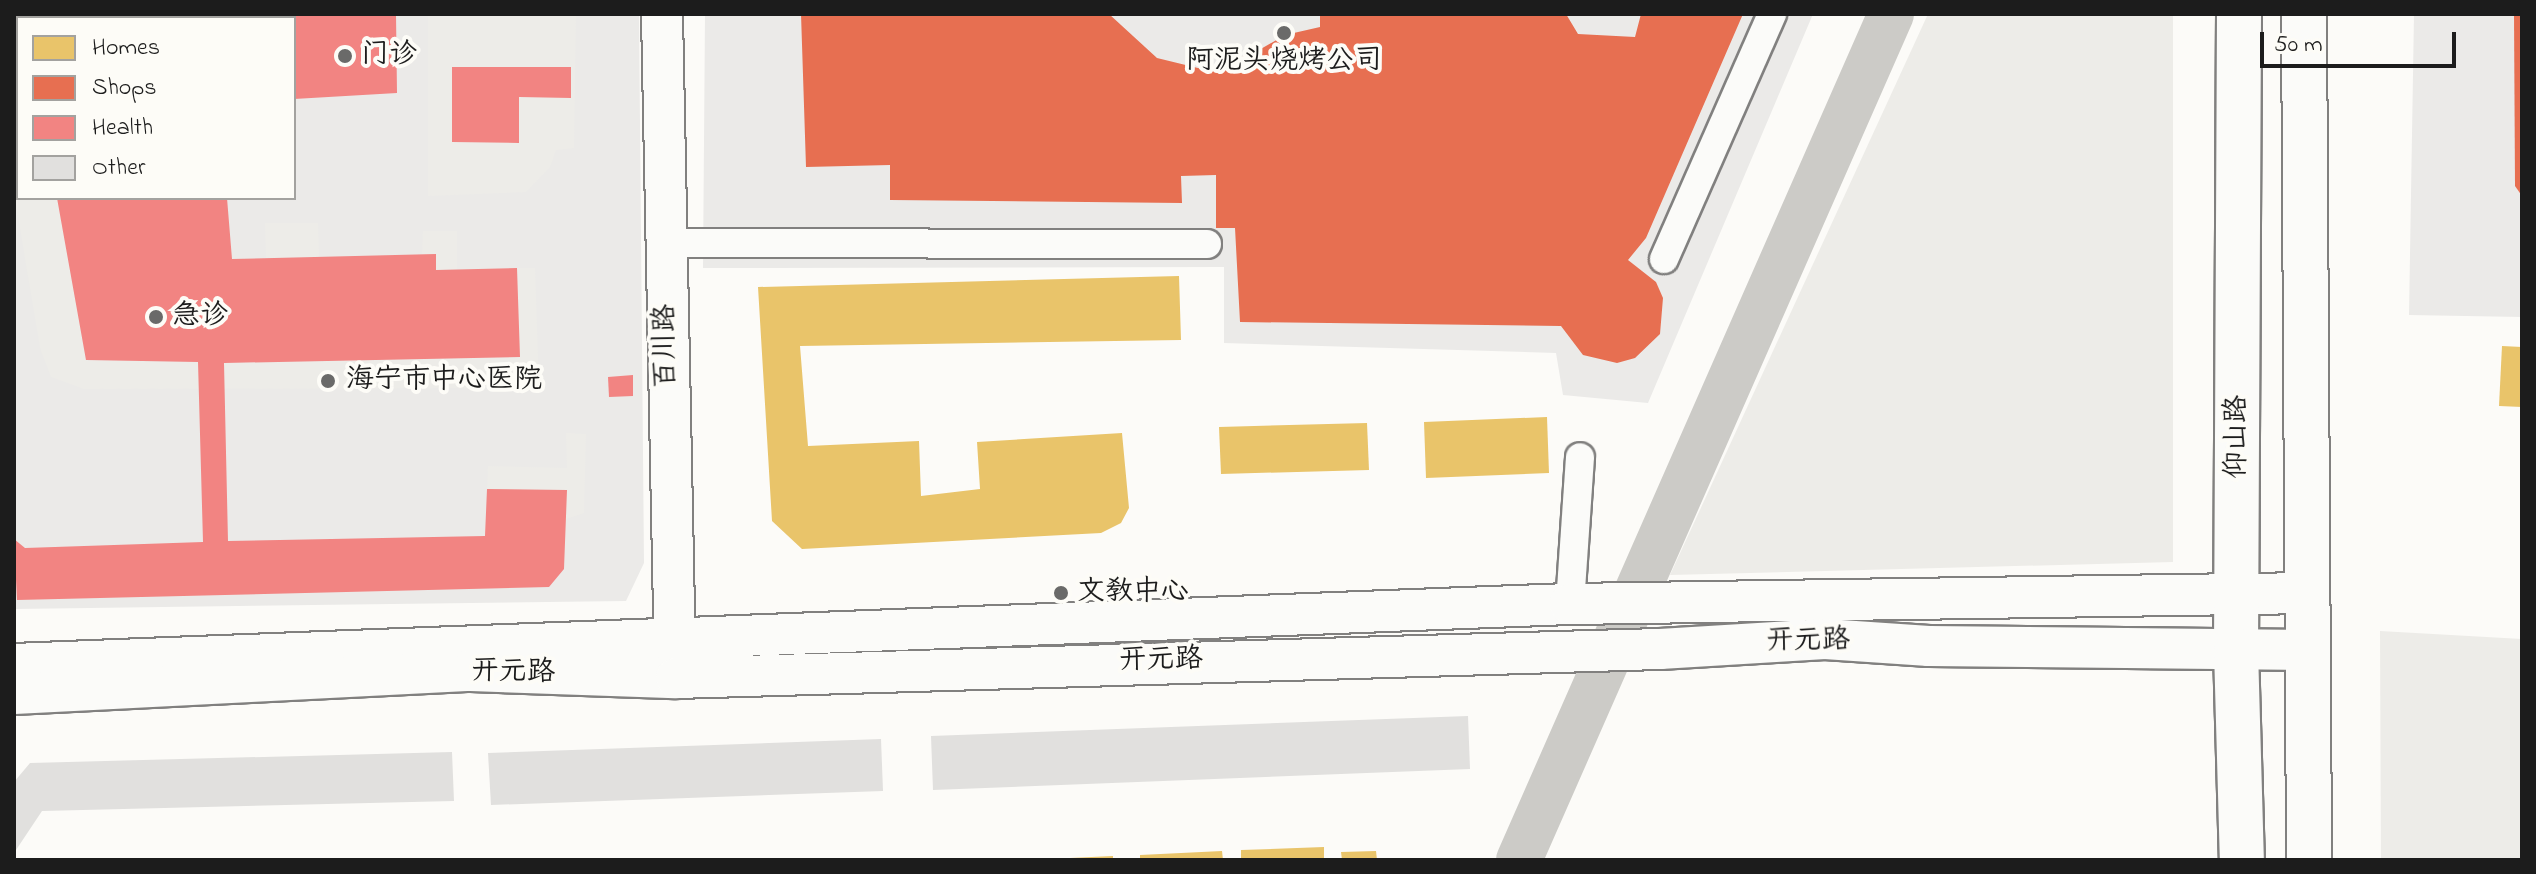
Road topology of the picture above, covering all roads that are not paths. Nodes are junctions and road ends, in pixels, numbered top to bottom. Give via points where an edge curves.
1 (662, 14) edge
2 (1772, 14) edge
3 (2239, 14) edge
4 (2304, 14) edge
5 (666, 243) junction
6 (1207, 244) dead end
7 (1664, 259) dead end
8 (1580, 457) dead end
9 (2237, 592) junction
10 (2308, 593) junction
11 (1584, 604) junction
12 (675, 638) junction
13 (2236, 650) junction
14 (2308, 650) junction
15 (14, 664) edge
16 (676, 678) junction
17 (14, 694) edge
18 (2242, 860) edge
19 (2309, 860) edge

1 - 5 main road, 百川路
2 - 7 street
3 - 9 main road, 仰山路
4 - 10 main road
5 - 6 street
5 - 12 main road, 百川路
8 - 11 street
9 - 10 main road, 开元路
9 - 11 main road, 开元路
9 - 13 main road, 仰山路
10 - 14 main road
11 - 12 main road, 开元路
12 - 15 main road, 开元路
12 - 16 main road, 百川路
13 - 14 main road, 开元路
13 - 16 main road, 开元路 via 1929,646 1825,639 1660,649
13 - 18 main road, 仰山路
14 - 19 main road
16 - 17 main road, 开元路 via 471,671

